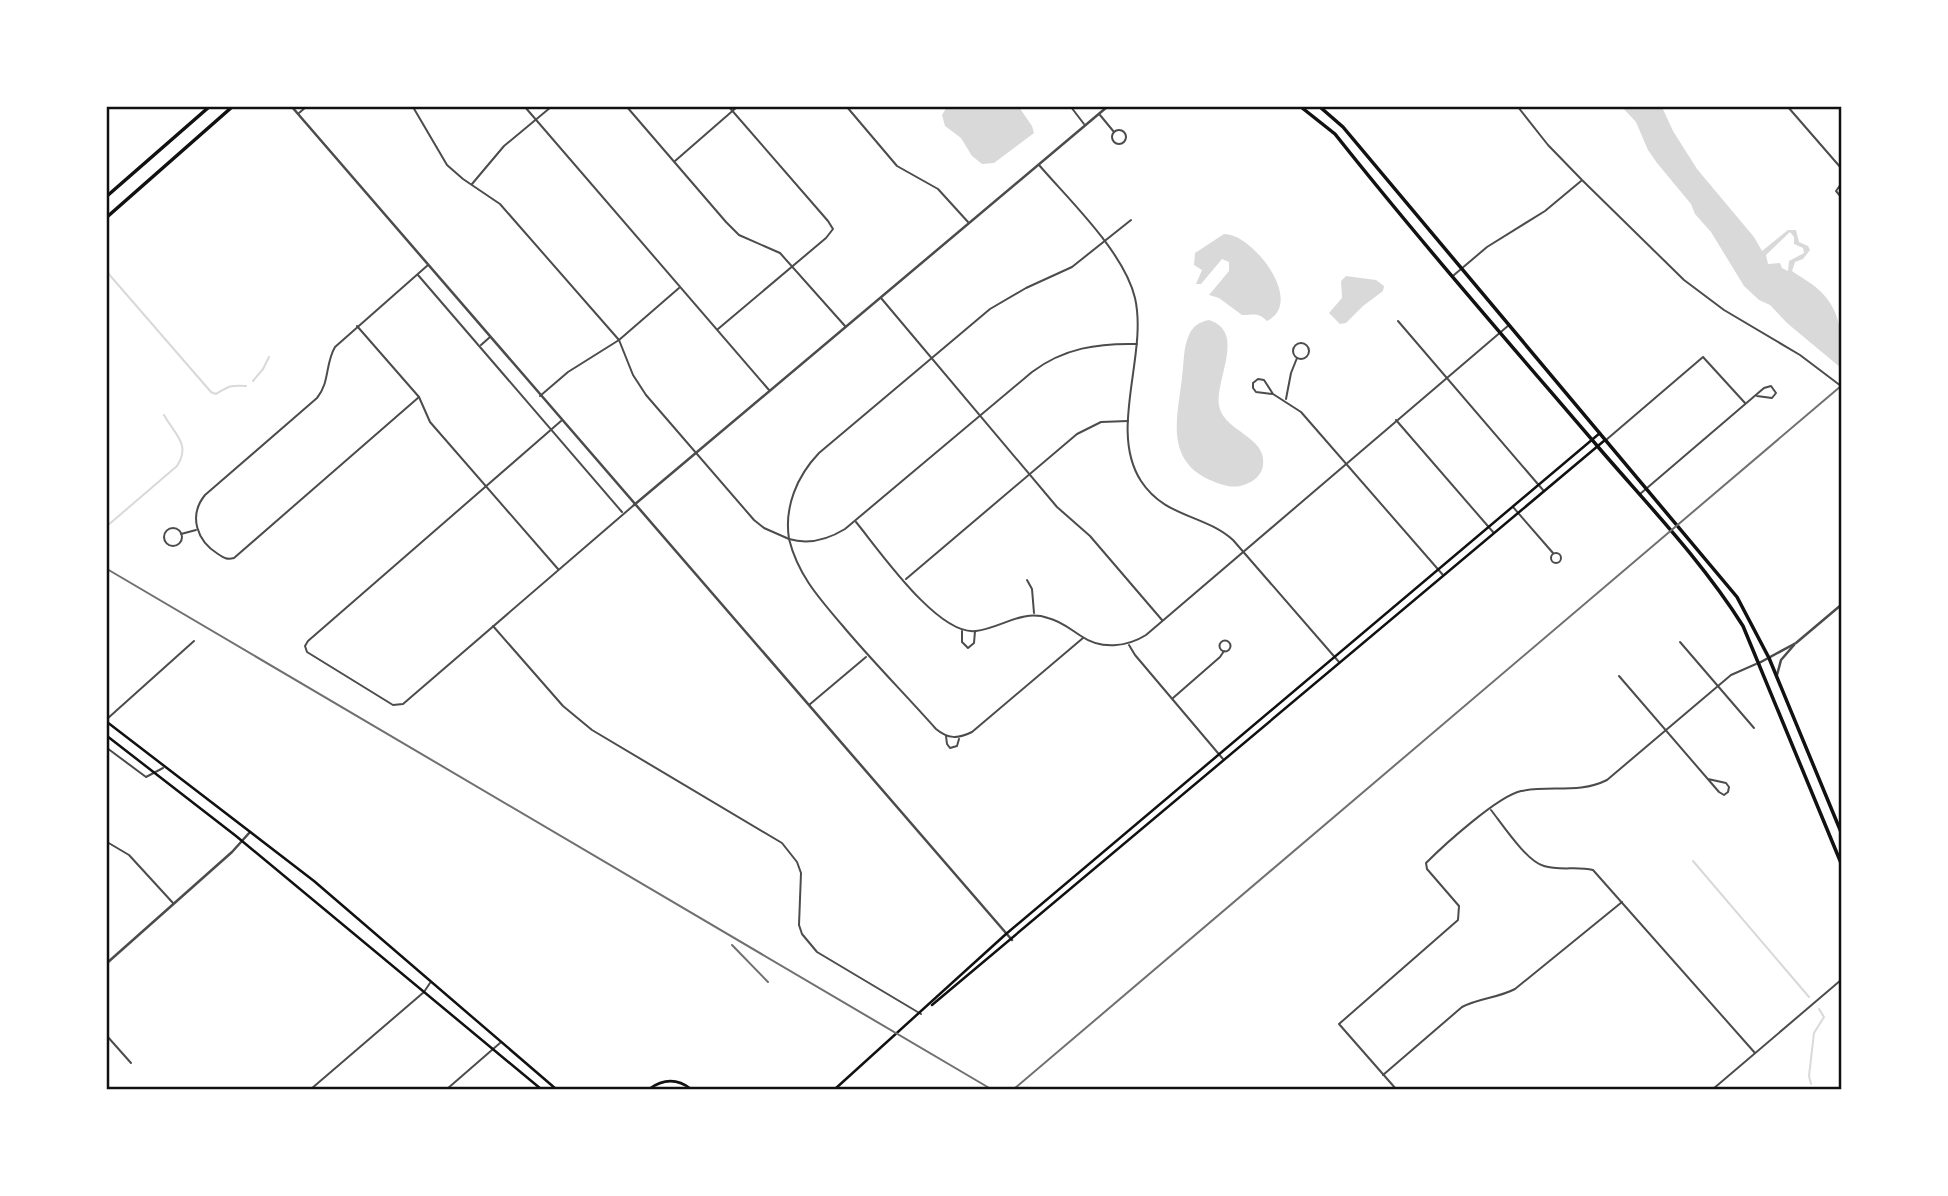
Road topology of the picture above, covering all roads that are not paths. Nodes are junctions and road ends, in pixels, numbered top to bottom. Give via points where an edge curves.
1 (209, 107) edge
2 (232, 107) edge
3 (292, 107) edge
4 (306, 107) edge
5 (413, 107) edge
6 (525, 107) edge
7 (551, 107) edge
8 (627, 107) edge
9 (729, 107) edge
10 (737, 107) edge
11 (847, 107) edge
12 (1071, 107) edge
13 (1107, 107) edge
14 (1301, 107) edge
15 (1320, 107) edge
16 (1518, 107) edge
17 (1788, 107) edge
18 (733, 111) junction
19 (298, 114) junction
20 (1099, 114) junction
21 (536, 120) junction
22 (1085, 125) junction
23 (1115, 132) dead end
24 (674, 161) junction
25 (1038, 165) junction
26 (1841, 168) edge
27 (1581, 180) junction
28 (1841, 184) edge
29 (471, 185) junction
30 (107, 196) edge
31 (1841, 197) edge
32 (107, 216) edge
33 (1131, 220) dead end
34 (969, 223) junction
35 (1105, 243) junction
36 (428, 265) junction
37 (793, 266) junction
38 (1461, 269) junction
39 (418, 274) junction
40 (1453, 276) junction
41 (680, 287) junction
42 (881, 298) junction
43 (1398, 321) dead end
44 (1509, 325) junction
45 (358, 326) junction
46 (846, 327) junction
47 (718, 330) junction
48 (1501, 332) junction
49 (489, 337) junction
50 (619, 340) junction
51 (1137, 344) junction
52 (480, 345) junction
53 (1298, 357) junction
54 (932, 358) junction
55 (1447, 377) junction
56 (1841, 386) edge
57 (769, 391) junction
58 (1273, 394) junction
59 (540, 396) junction
60 (1757, 396) junction
61 (419, 397) junction
62 (1286, 400) junction
63 (1746, 404) junction
64 (980, 416) junction
65 (1396, 420) junction
66 (562, 421) junction
67 (1129, 421) junction
68 (552, 429) junction
69 (1600, 433) junction
70 (1592, 440) junction
71 (1606, 440) junction
72 (1598, 447) junction
73 (696, 452) junction
74 (1346, 463) junction
75 (1030, 475) junction
76 (1539, 484) junction
77 (486, 485) junction
78 (1647, 488) junction
79 (1544, 491) junction
80 (1639, 494) junction
81 (634, 505) junction
82 (1513, 506) junction
83 (1518, 513) junction
84 (623, 514) junction
85 (855, 522) junction
86 (1489, 527) junction
87 (197, 530) junction
88 (1494, 533) junction
89 (181, 534) junction
90 (789, 539) junction
91 (1245, 552) junction
92 (1553, 553) dead end
93 (1438, 569) junction
94 (559, 570) junction
95 (1444, 576) junction
96 (905, 580) junction
97 (1027, 580) dead end
98 (1841, 605) edge
99 (1034, 614) junction
100 (1163, 621) junction
101 (494, 626) junction
102 (963, 631) junction
103 (975, 631) junction
104 (1083, 638) junction
105 (194, 641) dead end
106 (1680, 642) dead end
107 (1797, 643) junction
108 (1128, 644) junction
109 (1224, 651) dead end
110 (867, 656) junction
111 (1334, 657) junction
112 (1769, 658) junction
113 (1340, 663) junction
114 (1759, 663) junction
115 (1619, 676) dead end
116 (1776, 676) junction
117 (1718, 686) junction
118 (1172, 699) junction
119 (808, 706) junction
120 (107, 720) edge
121 (1754, 728) dead end
122 (1667, 730) junction
123 (107, 736) edge
124 (946, 736) junction
125 (959, 738) junction
126 (107, 748) edge
127 (1219, 754) junction
128 (1225, 760) junction
129 (165, 766) junction
130 (157, 773) junction
131 (1709, 779) junction
132 (1490, 809) junction
133 (250, 832) junction
134 (1841, 832) edge
135 (243, 841) junction
136 (107, 842) edge
137 (1841, 863) edge
138 (1623, 902) junction
139 (173, 903) junction
140 (1006, 934) junction
141 (1012, 940) junction
142 (107, 963) edge
143 (1841, 980) edge
144 (430, 982) junction
145 (424, 992) junction
146 (921, 1014) junction
147 (107, 1036) edge
148 (500, 1043) junction
149 (492, 1049) junction
150 (1755, 1053) junction
151 (131, 1063) dead end
152 (1383, 1075) junction
153 (311, 1089) edge
154 (447, 1089) edge
155 (541, 1089) edge
156 (556, 1089) edge
157 (649, 1089) edge
158 (691, 1089) edge
159 (835, 1089) edge
160 (1396, 1089) edge
161 (1713, 1089) edge

1 - 30 main road
2 - 32 main road
3 - 19 street
4 - 19 street
5 - 29 street via 447,165
6 - 21 street
7 - 21 street
8 - 24 street
9 - 18 street
10 - 18 street
11 - 34 street via 897,166 938,189
12 - 22 street
13 - 20 street
14 - 40 main road via 1335,134
15 - 38 main road via 1343,127
16 - 27 street
17 - 26 street
18 - 24 street
18 - 37 street via 833,229
19 - 36 street
20 - 22 street
20 - 23 street
21 - 29 street via 504,146
21 - 41 street
22 - 25 street
24 - 37 street via 739,235 780,253
25 - 34 street
25 - 35 street
27 - 38 street
27 - 56 street via 1690,285
28 - 31 street via 1836,189
29 - 50 street via 500,204
33 - 35 street
34 - 42 street
35 - 51 street via 1132,289
35 - 54 street via 1072,267 1000,302
36 - 39 street
36 - 49 street
37 - 46 street
37 - 47 street
38 - 40 street
38 - 44 main road
39 - 45 street
39 - 52 street
40 - 48 main road
41 - 47 street
41 - 50 street
42 - 46 street
42 - 54 street
43 - 55 street
44 - 48 street
44 - 69 main road
45 - 61 street
45 - 87 street via 332,352 326,385 317,398 201,500
46 - 57 street
47 - 57 street
48 - 55 street
48 - 70 main road
49 - 52 street
49 - 59 street
50 - 59 street
50 - 73 street via 641,389
51 - 64 street via 1102,344 1060,355
51 - 67 street
52 - 68 street
53 - 53 street via 1308,354 1308,346 1294,346
53 - 62 street
54 - 64 street
54 - 90 street via 811,461 791,498
55 - 65 street
55 - 76 street
57 - 73 street
58 - 58 street via 1264,380 1253,383 1256,392
58 - 62 street
59 - 66 street
60 - 60 street via 1772,398 1776,393 1768,386
60 - 63 street
61 - 77 street via 430,422
61 - 87 street via 234,558 226,559 207,547
62 - 74 street
63 - 71 street via 1705,358 1700,358
63 - 78 street
64 - 75 street
64 - 85 street
65 - 74 street
65 - 86 street
66 - 68 street
66 - 81 street
67 - 75 street via 1101,422 1077,435
67 - 91 street via 1132,461 1151,494 1168,508 1227,534
68 - 77 street
68 - 84 street
69 - 70 main road
69 - 71 main road
70 - 72 main road
70 - 76 main road
71 - 72 main road
71 - 78 main road
72 - 79 main road
72 - 80 main road
73 - 81 street
73 - 90 street via 754,520
74 - 91 street
74 - 93 street
75 - 96 street
75 - 100 street
76 - 79 street
76 - 82 main road
77 - 94 street
77 - 101 street via 304,648 398,706
78 - 80 street
78 - 112 main road via 1737,597
79 - 83 main road
80 - 114 main road via 1729,603
81 - 84 street
81 - 119 street
82 - 83 street
82 - 86 main road
83 - 88 main road
83 - 92 street
84 - 94 street
85 - 90 street via 825,539
85 - 96 street
86 - 88 street
86 - 93 main road
87 - 89 street
88 - 95 main road
89 - 89 street via 170,528 164,540 176,544
90 - 110 street via 803,577
91 - 100 street
91 - 111 street
93 - 95 street
93 - 111 main road
94 - 101 street
95 - 113 main road
96 - 102 street via 932,613
97 - 99 street
98 - 107 street
99 - 103 street
99 - 104 street via 1064,624
100 - 108 street
101 - 146 street via 562,706 592,730 782,843 801,873 799,925 806,942
102 - 103 street
102 - 103 street via 962,642 968,648 974,643
104 - 108 street via 1102,645
104 - 125 street via 976,729
105 - 120 street
106 - 117 street
107 - 112 street
107 - 116 street via 1781,660
108 - 118 street
109 - 118 street
110 - 119 street
110 - 124 street
111 - 113 street
111 - 127 main road
112 - 114 street
112 - 116 main road
113 - 128 main road
114 - 117 street
114 - 137 main road
115 - 122 street
116 - 134 main road
117 - 121 street
117 - 122 street
118 - 127 street
119 - 140 street
120 - 129 main road
122 - 131 street
122 - 132 street via 1600,783 1525,790
123 - 130 main road
124 - 125 street
124 - 125 street via 952,749
126 - 130 street via 142,775
127 - 128 street
127 - 140 main road
128 - 141 main road
129 - 130 street
129 - 133 main road
130 - 135 main road
131 - 131 street via 1720,793 1728,792 1726,783
132 - 138 street via 1531,859 1542,866 1593,870
132 - 152 street via 1425,865 1459,906 1457,923 1339,1024
133 - 135 street
133 - 144 main road
135 - 139 street
135 - 145 main road
136 - 139 street via 129,855
138 - 150 street
138 - 152 street via 1515,989 1462,1007
139 - 142 street
140 - 141 street
140 - 146 main road
141 - 146 main road
143 - 150 street
144 - 145 street
144 - 148 main road
145 - 149 main road
145 - 153 street
146 - 159 main road
147 - 151 street
148 - 149 street
148 - 156 main road
149 - 154 street
149 - 155 main road
150 - 161 street
152 - 160 street
157 - 158 main road via 670,1081

